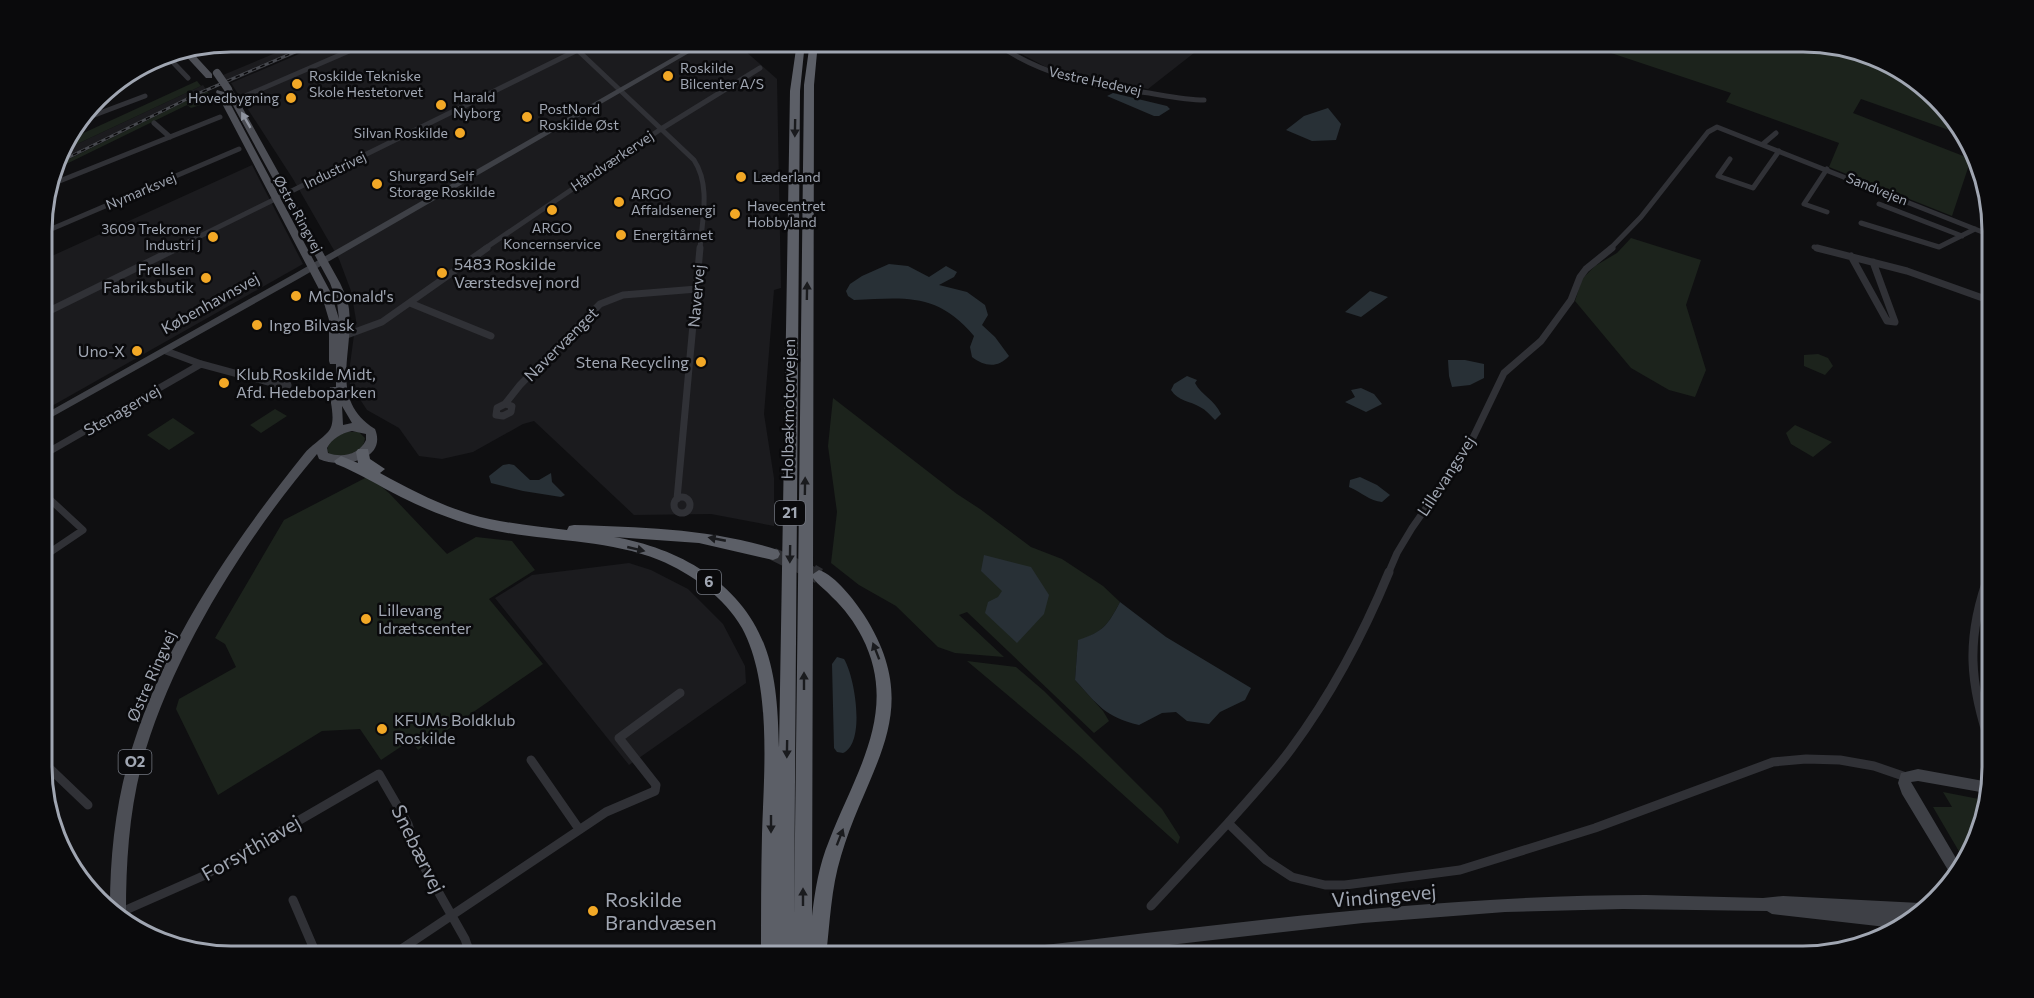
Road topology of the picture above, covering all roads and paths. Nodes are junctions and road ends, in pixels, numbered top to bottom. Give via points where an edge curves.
1 (347, 52) edge
2 (573, 52) edge
3 (579, 52) edge
4 (689, 52) edge
5 (692, 52) edge
6 (796, 52) edge
7 (813, 52) edge
8 (820, 52) edge
9 (1006, 52) edge
10 (198, 56) edge
11 (193, 57) edge
12 (676, 60) junction
13 (173, 62) edge
14 (760, 68) dead end
15 (213, 75) junction
16 (188, 78) dead end
17 (809, 85) junction
18 (224, 91) junction
19 (621, 91) junction
20 (145, 96) dead end
21 (245, 96) dead end
22 (1204, 100) dead end
23 (96, 114) edge
24 (220, 117) dead end
25 (154, 123) dead end
26 (1717, 127) joint
27 (661, 129) junction
28 (1776, 133) dead end
29 (170, 137) junction
30 (1763, 144) junction
31 (239, 149) dead end
32 (1779, 151) junction
33 (1730, 159) dead end
34 (1827, 170) junction
35 (60, 181) edge
36 (287, 194) junction
37 (277, 199) junction
38 (1878, 204) dead end
39 (1827, 212) dead end
40 (1861, 223) dead end
41 (53, 227) edge
42 (1975, 229) junction
43 (1982, 232) edge
44 (1962, 236) junction
45 (1814, 247) dead end
46 (1851, 256) junction
47 (323, 260) junction
48 (1873, 262) junction
49 (312, 266) junction
50 (697, 289) junction
51 (1982, 298) edge
52 (410, 303) junction
53 (53, 309) edge
54 (344, 336) junction
55 (491, 336) dead end
56 (166, 351) junction
57 (201, 364) junction
58 (126, 371) junction
59 (288, 385) dead end
60 (505, 404) dead end
61 (53, 413) edge
62 (363, 427) junction
63 (331, 436) junction
64 (53, 449) edge
65 (363, 452) junction
66 (334, 460) junction
67 (289, 482) junction
68 (677, 499) dead end
69 (52, 502) edge
70 (52, 551) edge
71 (773, 554) tunnel mouth
72 (819, 576) tunnel mouth
73 (1982, 592) edge
74 (680, 693) dead end
75 (1982, 723) edge
76 (531, 760) dead end
77 (52, 772) edge
78 (379, 774) joint
79 (1906, 777) junction
80 (1980, 786) edge
81 (88, 805) dead end
82 (1228, 823) junction
83 (579, 828) junction
84 (1952, 865) edge
85 (293, 900) dead end
86 (118, 905) edge
87 (1763, 905) junction
88 (1151, 906) dead end
89 (1910, 909) edge
90 (124, 910) edge
91 (452, 915) junction
92 (1892, 921) edge
93 (1103, 945) edge
94 (312, 946) edge
95 (406, 946) edge
96 (467, 946) edge
97 (770, 946) edge
98 (785, 946) edge
99 (803, 946) edge
100 (818, 946) edge

1 - 21 street
2 - 36 street, Industrivej
3 - 19 street, Navervej
4 - 12 main road, Københavnsvej
5 - 12 main road, Københavnsvej
6 -> 98 highway, Holbækmotorvejen / 21
7 - 17 highway, Holbækmotorvejen / 21
8 - 17 highway
9 - 22 street, Vestre Hedevej via 1065,77
10 - 15 main road, Østre Ringvej
11 - 15 main road, Østre Ringvej
12 - 19 main road, Københavnsvej
13 - 16 street
14 - 27 street, Håndværkervej
15 - 18 main road, Østre Ringvej
99 -> 17 highway, Holbækmotorvejen / 21
36 -> 18 main road, Østre Ringvej
18 - 37 main road, Østre Ringvej
19 - 27 street, Navervej
19 - 47 main road, Københavnsvej
20 - 23 street
24 - 29 street
25 - 29 street
26 - 30 street, Sandvejen
26 - 82 street, Lillevangsvej via 1708,132 1622,238 1586,269 1562,314 1541,341 1504,373 1468,448 1397,553 1368,626 1351,656 1291,749
27 - 50 street, Navervej via 699,166 704,179
27 - 52 street, Håndværkervej via 546,205
28 - 30 street
29 - 35 street
30 - 32 street, Sandvejen
31 - 41 street, Nymarksvej
32 - 33 street via 1753,189 1718,176
32 - 34 street, Sandvejen
34 - 39 street via 1804,204
34 - 42 street, Sandvejen
36 - 37 street, Industrivej
36 - 47 main road, Østre Ringvej
37 - 49 main road, Østre Ringvej
37 - 53 street, Industrivej
38 - 44 street
40 - 44 street via 1939,247
42 - 43 street, Sandvejen
42 - 44 street
45 - 46 street
46 - 48 street
46 - 48 street via 1887,321 1895,322
47 - 49 main road, Københavnsvej
47 - 54 main road, Østre Ringvej via 341,297
48 - 51 street
49 - 56 main road, Københavnsvej
49 - 58 main road, Københavnsvej via 155,350
49 - 63 main road, Østre Ringvej via 334,320 338,427
50 - 60 street, Navervænget via 622,295 599,305
50 - 68 street, Navervej
52 - 54 street, Håndværkervej via 374,327
52 - 55 street
54 - 62 main road, Østre Ringvej via 341,395 351,416
56 - 57 street, Københavnsvej
56 - 58 main road, Københavnsvej
57 - 59 street, Københavnsvej
57 - 64 street, Stenagervej
58 - 61 main road, Københavnsvej
62 - 63 main road via 350,427
62 - 65 main road via 372,437
63 - 66 main road via 321,451
63 - 67 main road, Østre Ringvej / O2
65 - 66 main road, Østre Ringvej
71 -> 65 highway via 712,538 574,530 485,517 440,503 409,487 364,461
66 - 67 main road, Østre Ringvej / O2 via 311,465
66 -> 97 highway, 6 via 374,474 429,504 477,521 664,556 713,584 730,602 747,624 758,648 766,685 770,725
67 - 86 main road, Østre Ringvej / O2 via 195,624 153,709 124,814
69 - 70 street via 83,530
100 -> 72 highway via 832,857 875,752 884,693 880,662 870,635 855,610
73 - 75 street via 1972,631 1970,663
74 - 83 street via 619,738 657,789
76 - 83 street
77 - 81 street
78 - 90 street, Forsythiavej via 203,876
78 - 91 street, Snebærvej via 408,824 418,856
79 - 80 main road via 1918,775
79 - 82 street via 1884,768 1836,760 1800,758 1773,762 1595,828 1460,870 1345,885 1327,886 1289,876 1259,856
79 - 84 main road via 1907,790
82 - 88 street, Lillevangsvej
83 - 91 street
85 - 94 street
87 - 89 main road, Vindingevej
87 - 92 main road, Vindingevej
87 - 93 main road, Vindingevej via 1576,903 1461,909
91 - 95 street
91 - 96 street, Snebærvej

